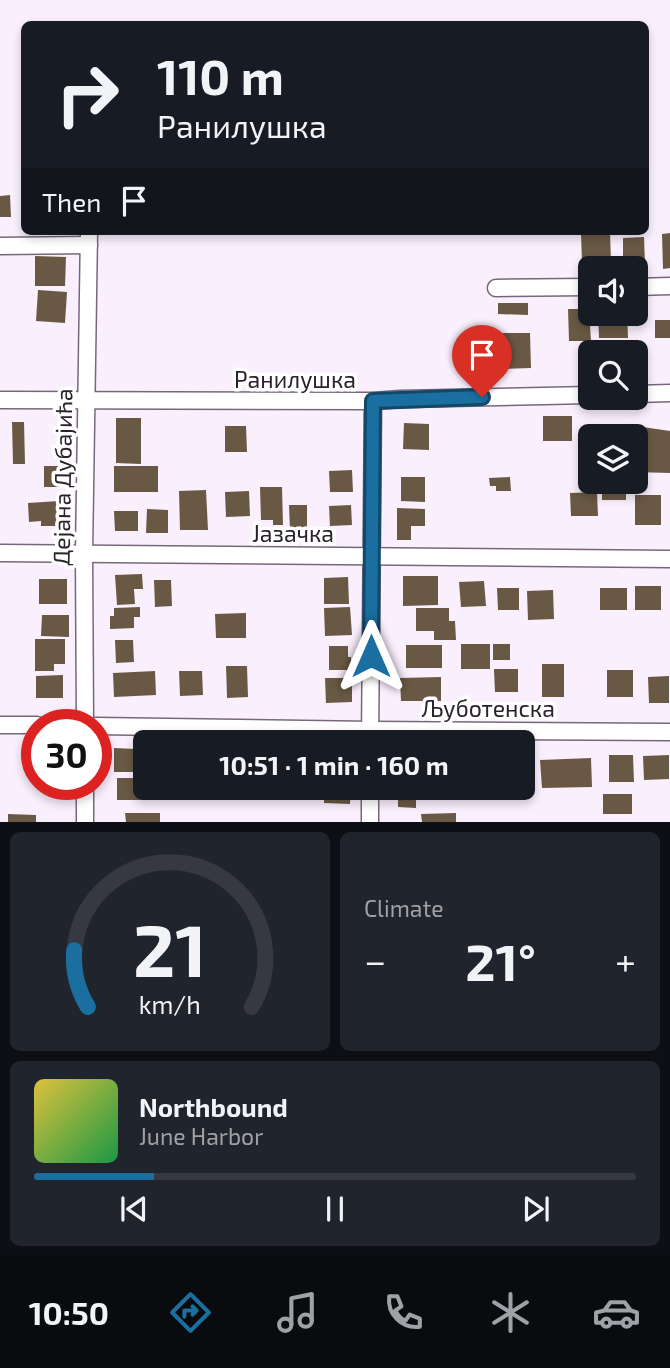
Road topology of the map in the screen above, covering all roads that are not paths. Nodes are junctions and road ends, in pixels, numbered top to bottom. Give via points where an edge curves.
1 (89, 238) edge
2 (0, 246) edge
3 (670, 286) edge
4 (578, 287) edge
5 (648, 287) edge
6 (496, 288) dead end
7 (670, 393) edge
8 (648, 394) edge
9 (578, 395) edge
10 (0, 400) edge
11 (86, 401) junction
12 (373, 401) junction
13 (0, 553) edge
14 (84, 554) junction
15 (371, 556) junction
16 (670, 559) edge
17 (85, 709) edge
18 (0, 725) edge
19 (21, 725) edge
20 (112, 727) edge
21 (206, 730) edge
22 (370, 730) edge
23 (670, 732) edge
24 (535, 734) edge
25 (85, 800) edge
26 (370, 800) edge
27 (85, 822) edge
28 (370, 822) edge

1 - 2 street
1 - 11 street, Дејана Дубајића
3 - 5 street
4 - 6 street
7 - 8 street
9 - 12 street, Ранилушка
10 - 11 street, Ранилушка
11 - 12 street, Ранилушка
11 - 14 street, Дејана Дубајића
12 - 15 street
13 - 14 street, Јазачка
14 - 15 street, Јазачка
14 - 17 street, Дејана Дубајића
15 - 16 street, Јазачка
15 - 22 street
18 - 19 street
20 - 21 street, Љуботенска
23 - 24 street, Љуботенска
25 - 27 street
26 - 28 street

